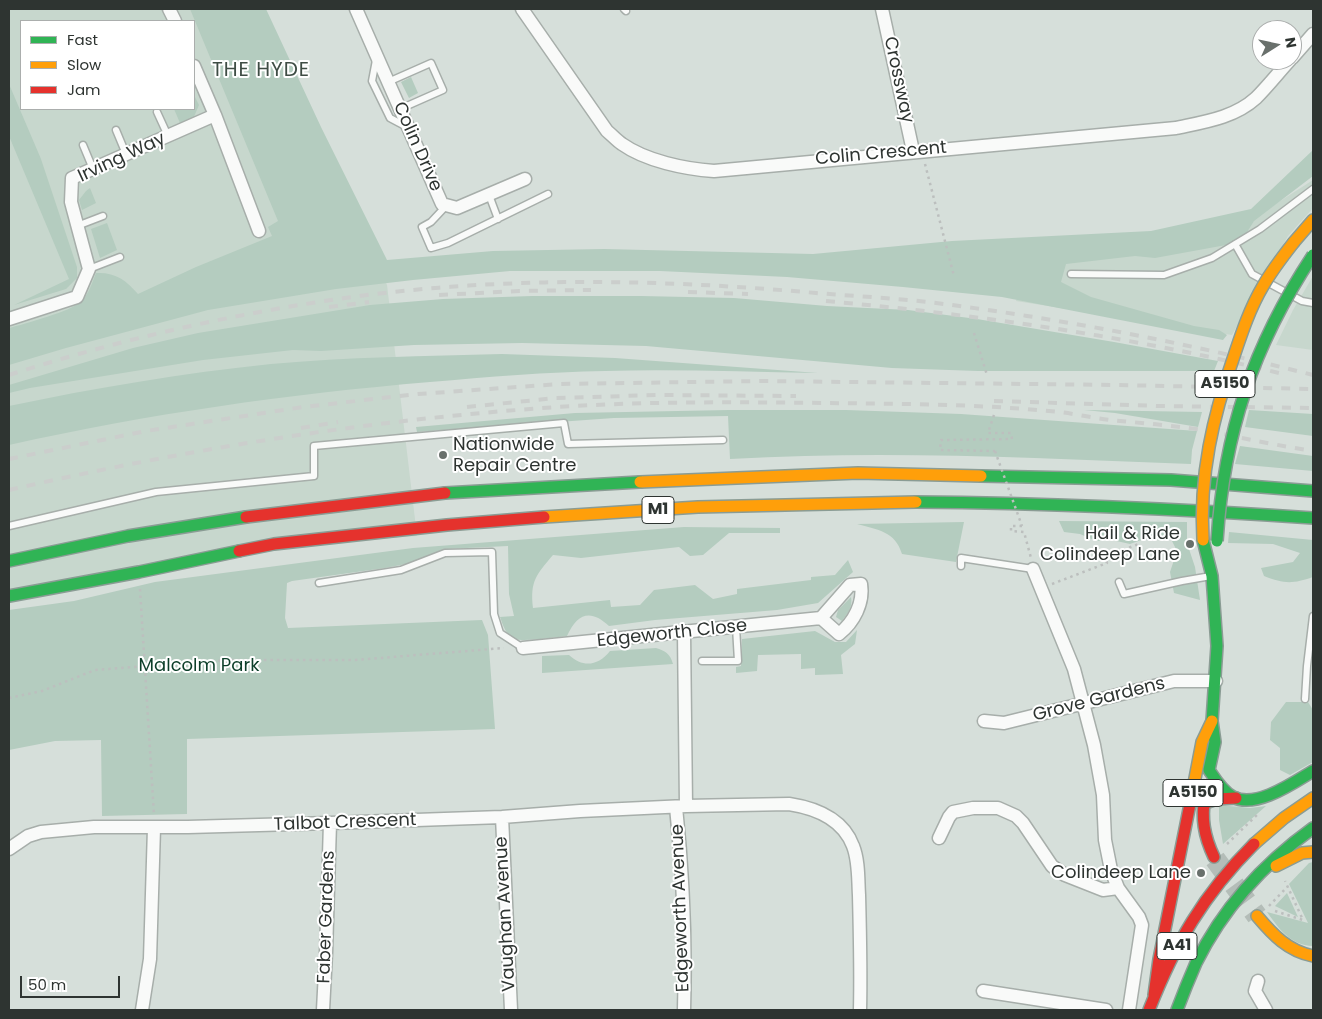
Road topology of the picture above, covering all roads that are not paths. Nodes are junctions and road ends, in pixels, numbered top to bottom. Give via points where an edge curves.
1 (356, 9) edge
2 (522, 9) edge
3 (882, 9) edge
4 (1313, 34) edge
5 (1302, 46) edge
6 (377, 57) junction
7 (195, 68) edge
8 (1281, 70) edge
9 (388, 82) junction
10 (400, 109) junction
11 (157, 112) dead end
12 (215, 115) junction
13 (408, 128) junction
14 (116, 130) dead end
15 (168, 136) junction
16 (83, 145) dead end
17 (918, 150) junction
18 (126, 154) junction
19 (93, 169) junction
20 (525, 179) dead end
21 (1313, 189) edge
22 (548, 194) dead end
23 (489, 195) junction
24 (446, 206) junction
25 (103, 216) dead end
26 (498, 219) junction
27 (1313, 220) edge
28 (77, 226) junction
29 (260, 231) dead end
30 (1235, 244) junction
31 (1313, 255) edge
32 (120, 257) dead end
33 (89, 269) junction
34 (1071, 274) dead end
35 (1313, 303) edge
36 (9, 318) edge
37 (724, 440) dead end
38 (1313, 492) edge
39 (1313, 518) edge
40 (9, 526) edge
41 (9, 561) edge
42 (961, 566) dead end
43 (1033, 569) joint
44 (1212, 576) junction
45 (1119, 582) dead end
46 (318, 583) dead end
47 (9, 596) edge
48 (1313, 616) edge
49 (821, 618) dead end
50 (736, 627) junction
51 (684, 633) junction
52 (523, 648) joint
53 (702, 661) dead end
54 (1216, 681) junction
55 (1306, 699) dead end
56 (1083, 704) junction
57 (984, 721) dead end
58 (1212, 721) junction
59 (1209, 770) junction
60 (1313, 770) edge
61 (1236, 798) junction
62 (1313, 798) edge
63 (1203, 804) junction
64 (681, 806) junction
65 (502, 817) junction
66 (330, 823) junction
67 (154, 828) junction
68 (1313, 828) edge
69 (939, 838) dead end
70 (9, 848) edge
71 (1313, 852) edge
72 (1214, 857) tunnel mouth
73 (1250, 881) junction
74 (1118, 888) junction
75 (1257, 916) tunnel mouth
76 (1313, 956) edge
77 (1258, 981) dead end
78 (982, 991) dead end
79 (1154, 995) junction
80 (142, 1010) edge
81 (323, 1010) edge
82 (511, 1010) edge
83 (684, 1010) edge
84 (860, 1010) edge
85 (1106, 1010) edge
86 (1128, 1010) edge
87 (1149, 1010) edge
88 (1177, 1010) edge
89 (1266, 1010) edge

1 - 6 street, Colin Drive
2 - 17 street, Colin Crescent via 607,131 621,144 641,154 691,169 714,170
3 - 17 street, Crossway
4 - 5 street, Colin Crescent
6 - 9 street, Colin Drive
6 - 13 lane via 372,81 390,118
7 - 12 street
8 - 17 street, Colin Crescent via 1255,99 1241,109 1223,117 1176,128
9 - 10 street, Colin Drive
9 - 10 lane via 431,63 443,90
10 - 13 street, Colin Drive
11 - 15 lane
12 - 15 street, Irving Way
12 - 29 street
13 - 24 street, Colin Drive via 442,204
14 - 18 lane
15 - 18 street, Irving Way
16 - 19 lane
18 - 19 street, Irving Way
19 - 28 street, Irving Way via 72,178 71,202
20 - 23 street, Colin Drive
21 - 30 lane
22 - 26 lane
23 - 24 street, Colin Drive via 457,208
23 - 26 lane
24 - 26 lane via 431,222 422,226 431,248
25 - 28 lane
27 - 44 main road, A5150, bridge via 1262,287 1238,341 1219,404 1202,479 1203,540
28 - 33 street, Irving Way
30 - 34 lane via 1212,258 1164,275
30 - 35 lane via 1252,274 1302,301
31 - 44 main road, A5150, bridge via 1275,320 1249,379 1228,448
32 - 33 lane
33 - 36 street via 76,297
37 - 40 lane via 568,444 564,423 314,446 314,476 156,492
38 - 41 main road, M1 via 1171,480 858,473 701,478 446,493 266,514 128,536
39 - 47 main road, M1 via 1177,509 998,503 844,503 574,514 274,544
42 - 43 lane via 961,558
43 - 56 street via 1074,669
44 - 45 lane via 1124,594
44 - 54 main road, A5150
46 - 52 lane via 401,570 445,553 492,552 494,614 500,633
48 - 55 lane
49 - 50 street, Edgeworth Close
50 - 51 street, Edgeworth Close
50 - 53 lane via 738,661
51 - 52 street, Edgeworth Close
51 - 64 street, Edgeworth Avenue
54 - 56 street, Grove Gardens via 1174,681
54 - 58 main road, A5150
56 - 57 street, Grove Gardens via 1004,723
56 - 74 street via 1100,771 1107,856
58 - 59 main road, A5150 via 1214,742
58 - 79 main road, A5150 via 1202,742 1158,960
59 - 61 main road, A5150 via 1218,784
59 - 63 main road, A5150
60 - 61 main road, A5150 via 1263,798
61 - 63 main road, A5150
62 - 79 main road, A41 via 1246,849 1224,874 1190,921
63 - 72 main road, A5150 via 1202,828
64 - 65 street, Talbot Crescent
64 - 83 street, Edgeworth Avenue via 686,967
64 - 84 street, Talbot Crescent via 796,805 817,810 843,830 853,845 858,869
65 - 66 street, Talbot Crescent
65 - 82 street, Vaughan Avenue
66 - 67 street, Talbot Crescent
66 - 81 street, Faber Gardens
67 - 70 street, Talbot Crescent via 94,827 41,832
67 - 80 street via 150,959
68 - 73 main road, A41 via 1274,857
69 - 74 street via 953,812 998,808 1016,816 1052,866 1065,875 1103,890
71 - 73 main road via 1302,853
73 - 88 main road, A41 via 1221,919 1200,956
74 - 86 street via 1142,925
75 - 76 main road via 1282,944
77 - 89 street via 1255,991
78 - 85 street
79 - 87 main road, A41

